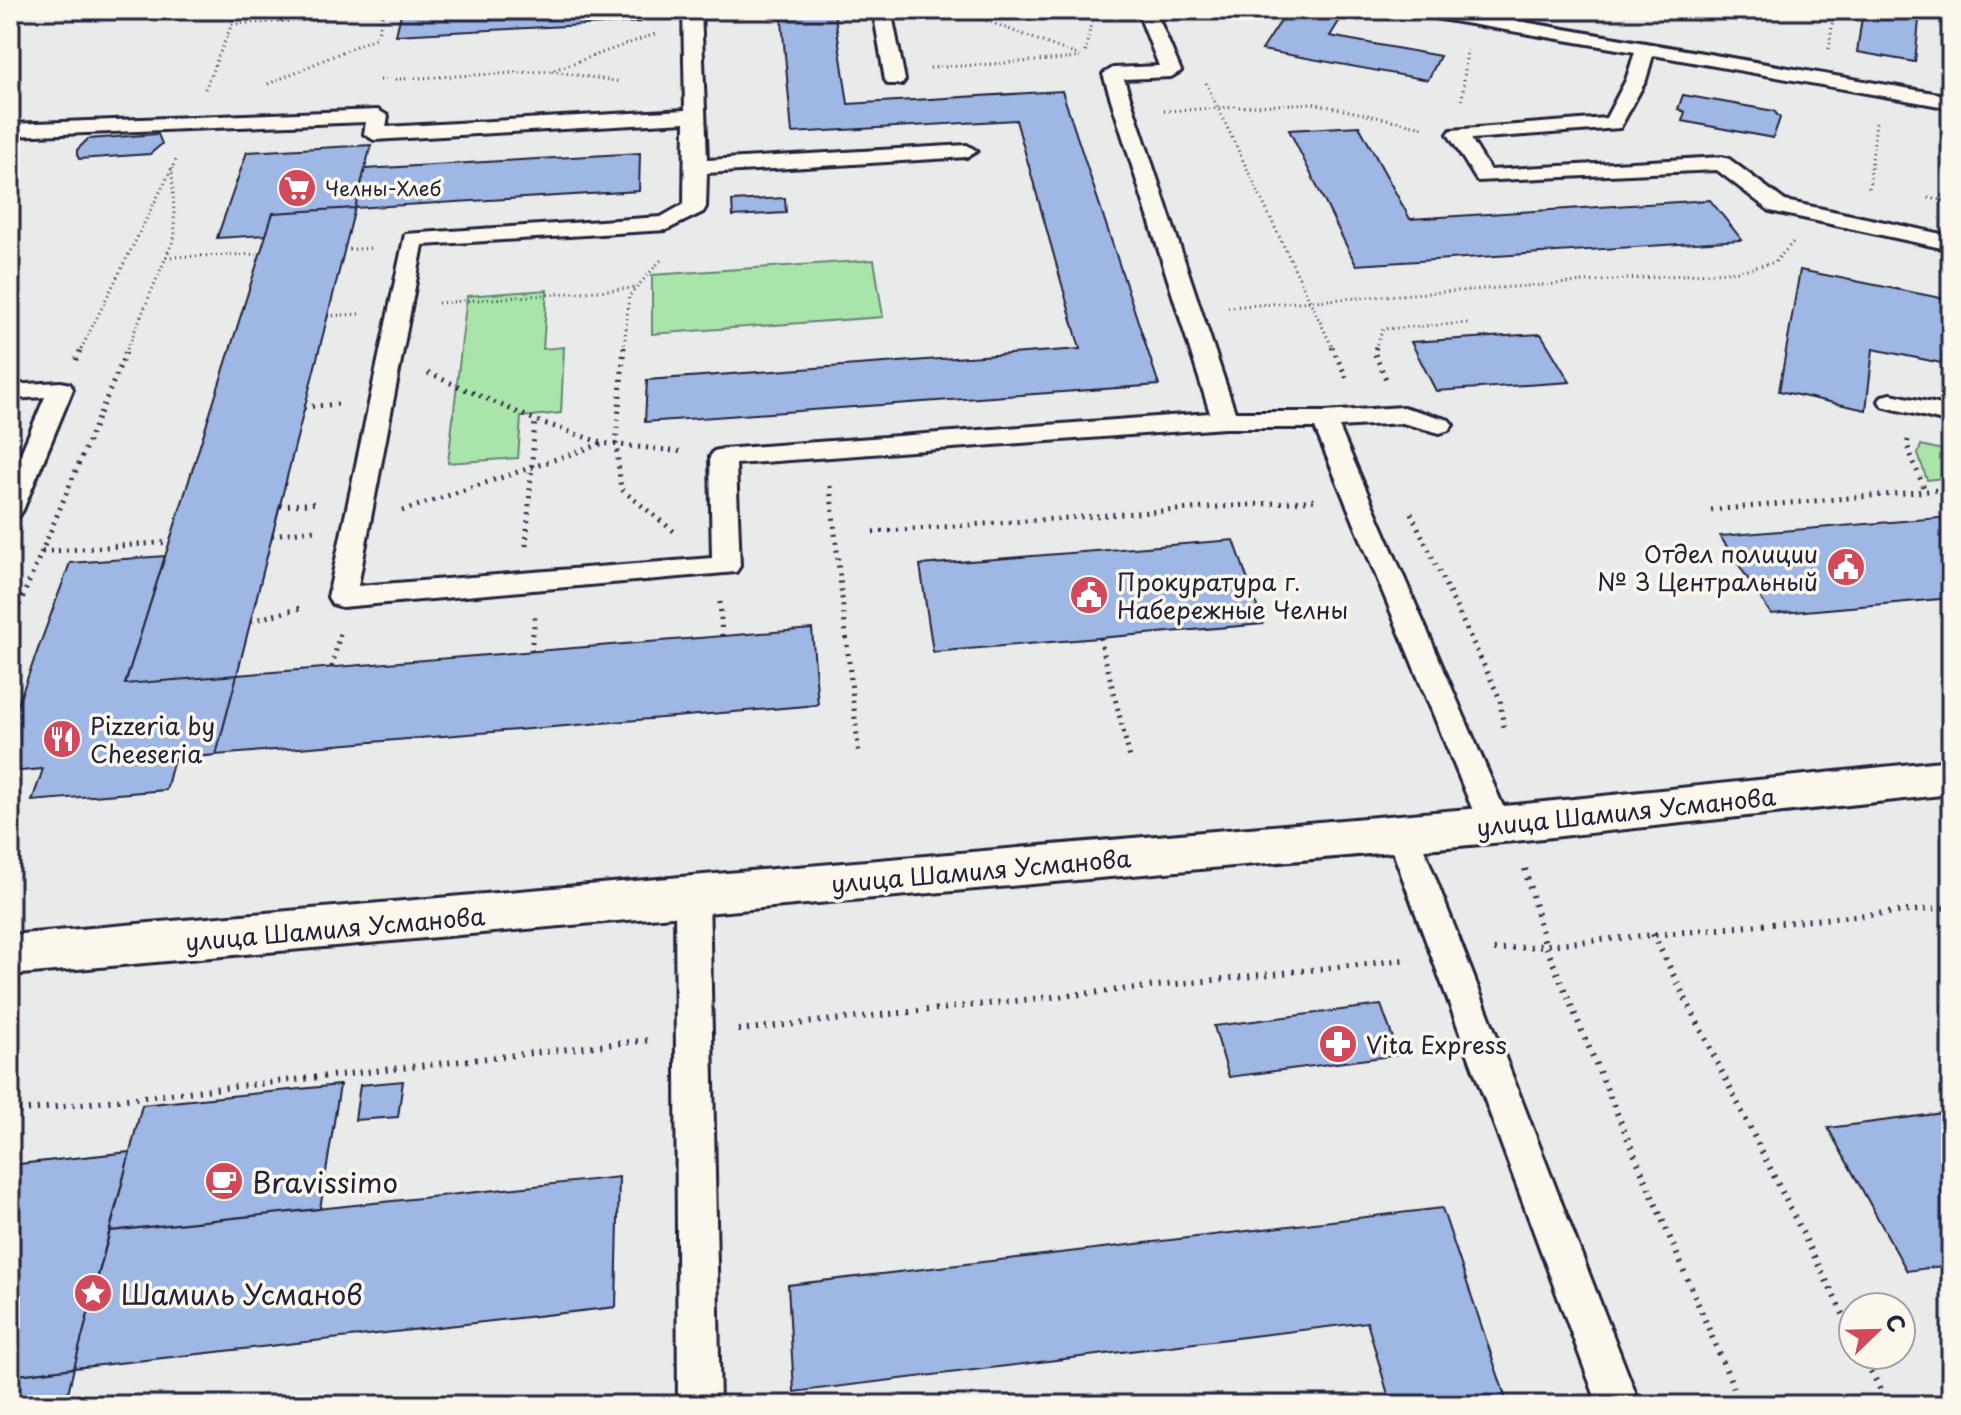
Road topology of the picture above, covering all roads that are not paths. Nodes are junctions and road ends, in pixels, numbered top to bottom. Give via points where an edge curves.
1 (882, 10) edge
2 (1146, 10) edge
3 (1423, 10) edge
4 (692, 16) edge
5 (1646, 48) junction
6 (894, 75) road end
7 (1951, 102) edge
8 (696, 115) junction
9 (10, 130) edge
10 (967, 151) dead end
11 (697, 167) junction
12 (1951, 243) edge
13 (10, 392) edge
14 (1902, 404) road end
15 (1951, 415) edge
16 (1225, 420) junction
17 (1324, 420) junction
18 (1440, 425) dead end
19 (10, 510) edge
20 (1951, 777) edge
21 (1495, 825) junction
22 (1402, 833) junction
23 (692, 895) junction
24 (10, 955) edge
25 (699, 1405) edge
26 (1619, 1405) edge

1 - 6 lane
2 - 16 lane via 1171,71 1113,74
3 - 5 lane
4 - 8 lane
5 - 7 lane
5 - 12 lane via 1613,124 1458,134 1484,177 1722,163 1778,206
8 - 9 lane via 374,134 378,116
8 - 11 lane
10 - 11 lane
11 - 16 lane via 695,207 666,223 413,239 342,597 726,566 723,457
13 - 19 lane via 61,389
14 - 15 lane
16 - 17 lane
17 - 18 lane via 1403,415
17 - 21 lane
20 - 21 street, улица Шамиля Усманова
21 - 22 street, улица Шамиля Усманова
22 - 23 street, улица Шамиля Усманова
22 - 26 lane
23 - 24 street, улица Шамиля Усманова
23 - 25 lane

